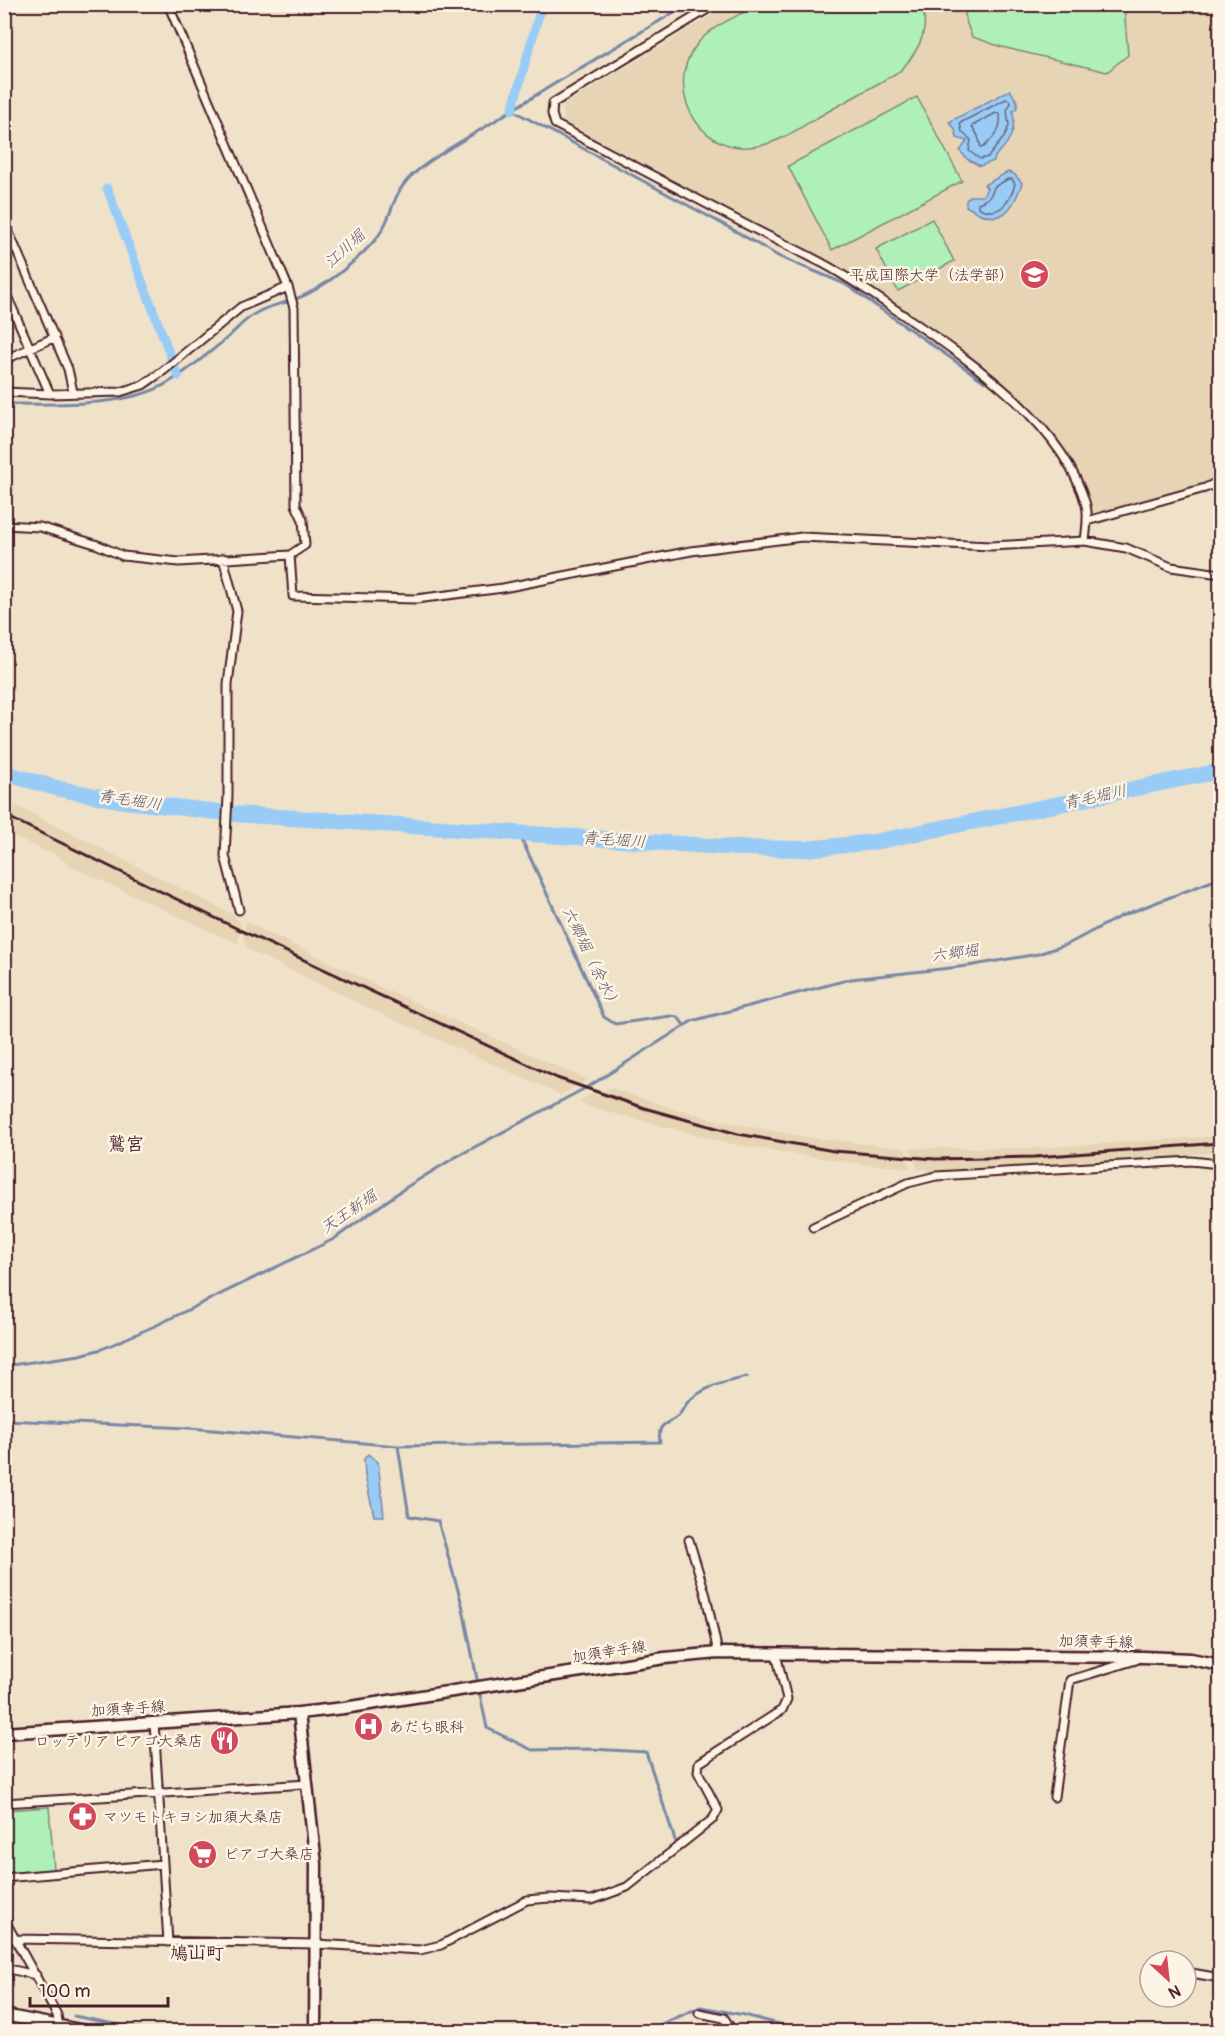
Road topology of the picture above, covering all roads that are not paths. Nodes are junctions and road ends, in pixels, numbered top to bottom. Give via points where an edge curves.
1 (168, 4) edge
2 (716, 4) edge
3 (4, 221) edge
4 (288, 287) junction
5 (4, 290) edge
6 (13, 310) junction
7 (4, 314) edge
8 (55, 338) junction
9 (30, 349) junction
10 (4, 360) edge
11 (4, 392) edge
12 (73, 392) junction
13 (50, 394) junction
14 (1221, 481) edge
15 (1088, 520) junction
16 (4, 525) edge
17 (1084, 541) junction
18 (290, 555) junction
19 (223, 558) junction
20 (1221, 574) edge
21 (239, 910) dead end
22 (1221, 1164) edge
23 (813, 1227) dead end
24 (689, 1540) dead end
25 (718, 1653) junction
26 (776, 1654) junction
27 (1144, 1657) junction
28 (1221, 1665) edge
29 (299, 1713) junction
30 (154, 1722) junction
31 (4, 1733) edge
32 (308, 1784) junction
33 (159, 1794) junction
34 (1054, 1797) dead end
35 (4, 1803) edge
36 (164, 1864) junction
37 (4, 1878) edge
38 (4, 1919) edge
39 (15, 1939) junction
40 (168, 1942) junction
41 (316, 1944) junction
42 (4, 1968) edge
43 (1198, 1974) edge
44 (36, 1975) junction
45 (1221, 1978) edge
46 (699, 2013) dead end
47 (4, 2015) edge
48 (4, 2027) edge
49 (60, 2029) edge
50 (29, 2031) edge
51 (90, 2031) edge
52 (315, 2031) edge
53 (733, 2031) edge

1 - 4 street
2 - 15 street via 553,103 555,124 825,264 971,362 1015,400 1051,440 1073,474 1087,507
3 - 8 street
4 - 12 street via 240,308 142,385 120,392
4 - 18 street via 294,308 296,505 303,520 305,546
5 - 6 street
6 - 7 street
6 - 9 street
8 - 9 street
8 - 12 street
9 - 10 street
9 - 13 street
11 - 13 street
12 - 13 street
14 - 15 street
15 - 17 street
16 - 19 street via 40,527 123,556 179,562
17 - 18 street via 990,546 802,537 691,551 504,588 417,599 293,596
17 - 20 street via 1126,549 1171,567
18 - 19 street
19 - 21 street via 237,611 228,684 225,861
22 - 23 street via 1191,1161 936,1176 908,1183
24 - 25 street
25 - 26 main road, 加須幸手線
25 - 29 main road, 加須幸手線
26 - 27 main road, 加須幸手線
26 - 41 street via 787,1699 782,1710 699,1763 698,1772 718,1810 713,1819 627,1887 592,1900 527,1900 441,1946 420,1950
27 - 28 main road, 加須幸手線
27 - 34 street via 1070,1680
29 - 30 main road, 加須幸手線
29 - 32 main road
30 - 31 main road, 加須幸手線
30 - 33 street
32 - 33 street
32 - 41 main road via 316,1864
33 - 35 street
33 - 36 street
36 - 37 street
36 - 40 street
38 - 39 street
39 - 40 street
39 - 44 street
40 - 41 street
41 - 52 main road
42 - 44 street
43 - 45 street
44 - 49 street
46 - 53 street via 724,2018
47 - 49 main road
48 - 50 main road
49 - 51 main road

